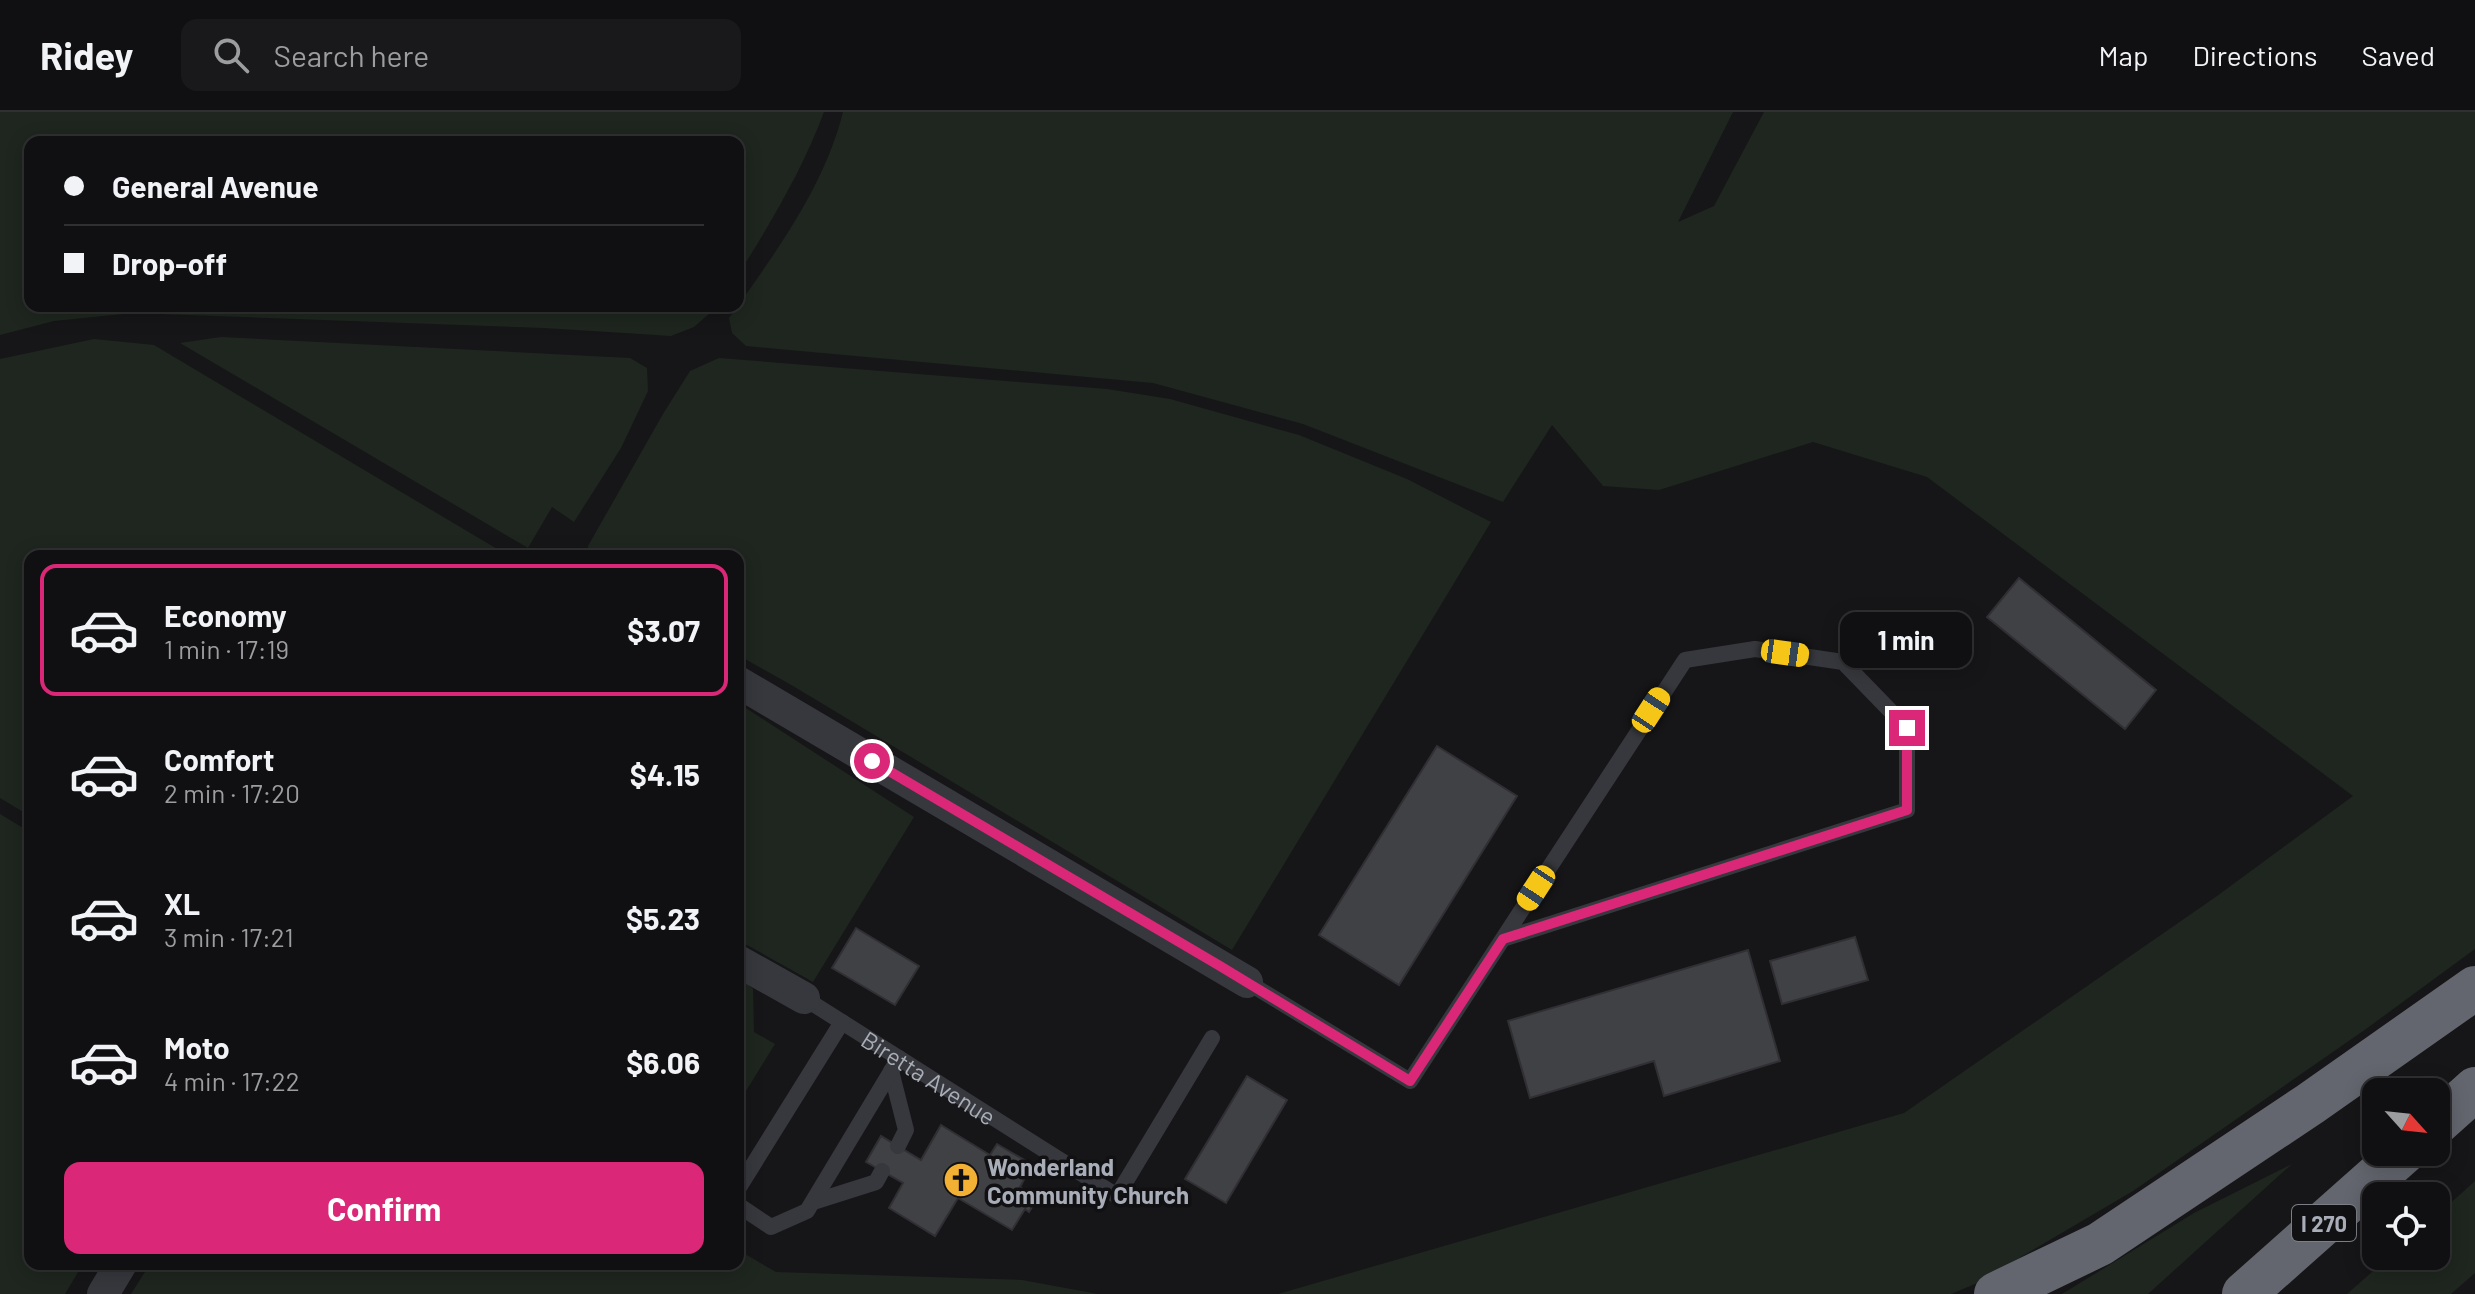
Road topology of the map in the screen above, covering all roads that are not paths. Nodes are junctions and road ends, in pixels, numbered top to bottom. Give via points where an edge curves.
1 (744, 686) edge
2 (1503, 939) junction
3 (744, 964) edge
4 (1247, 982) joint
5 (2475, 988) edge
6 (804, 998) joint
7 (842, 1022) junction
8 (1212, 1038) dead end
9 (895, 1064) junction
10 (2475, 1089) edge
11 (2450, 1111) edge
12 (898, 1146) dead end
13 (2388, 1166) edge
14 (882, 1171) dead end
15 (744, 1179) edge
16 (813, 1202) junction
17 (744, 1209) edge
18 (117, 1270) edge
19 (103, 1294) edge
20 (1996, 1294) edge
21 (2244, 1294) edge

1 - 4 street
2 - 2 lane via 1685,660 1755,649 1843,662 1907,728 1907,810
2 - 4 lane via 1410,1081
3 - 6 street, Biretta Avenue
5 - 20 highway via 2100,1244
6 - 7 lane, Biretta Avenue
7 - 9 lane, Biretta Avenue
7 - 15 lane
8 - 9 lane, Biretta Avenue via 1117,1196
9 - 12 lane via 906,1130
9 - 16 lane
10 - 11 highway
13 - 21 highway, I 270
14 - 16 lane via 876,1182
16 - 17 lane via 807,1211 771,1227
18 - 19 street

